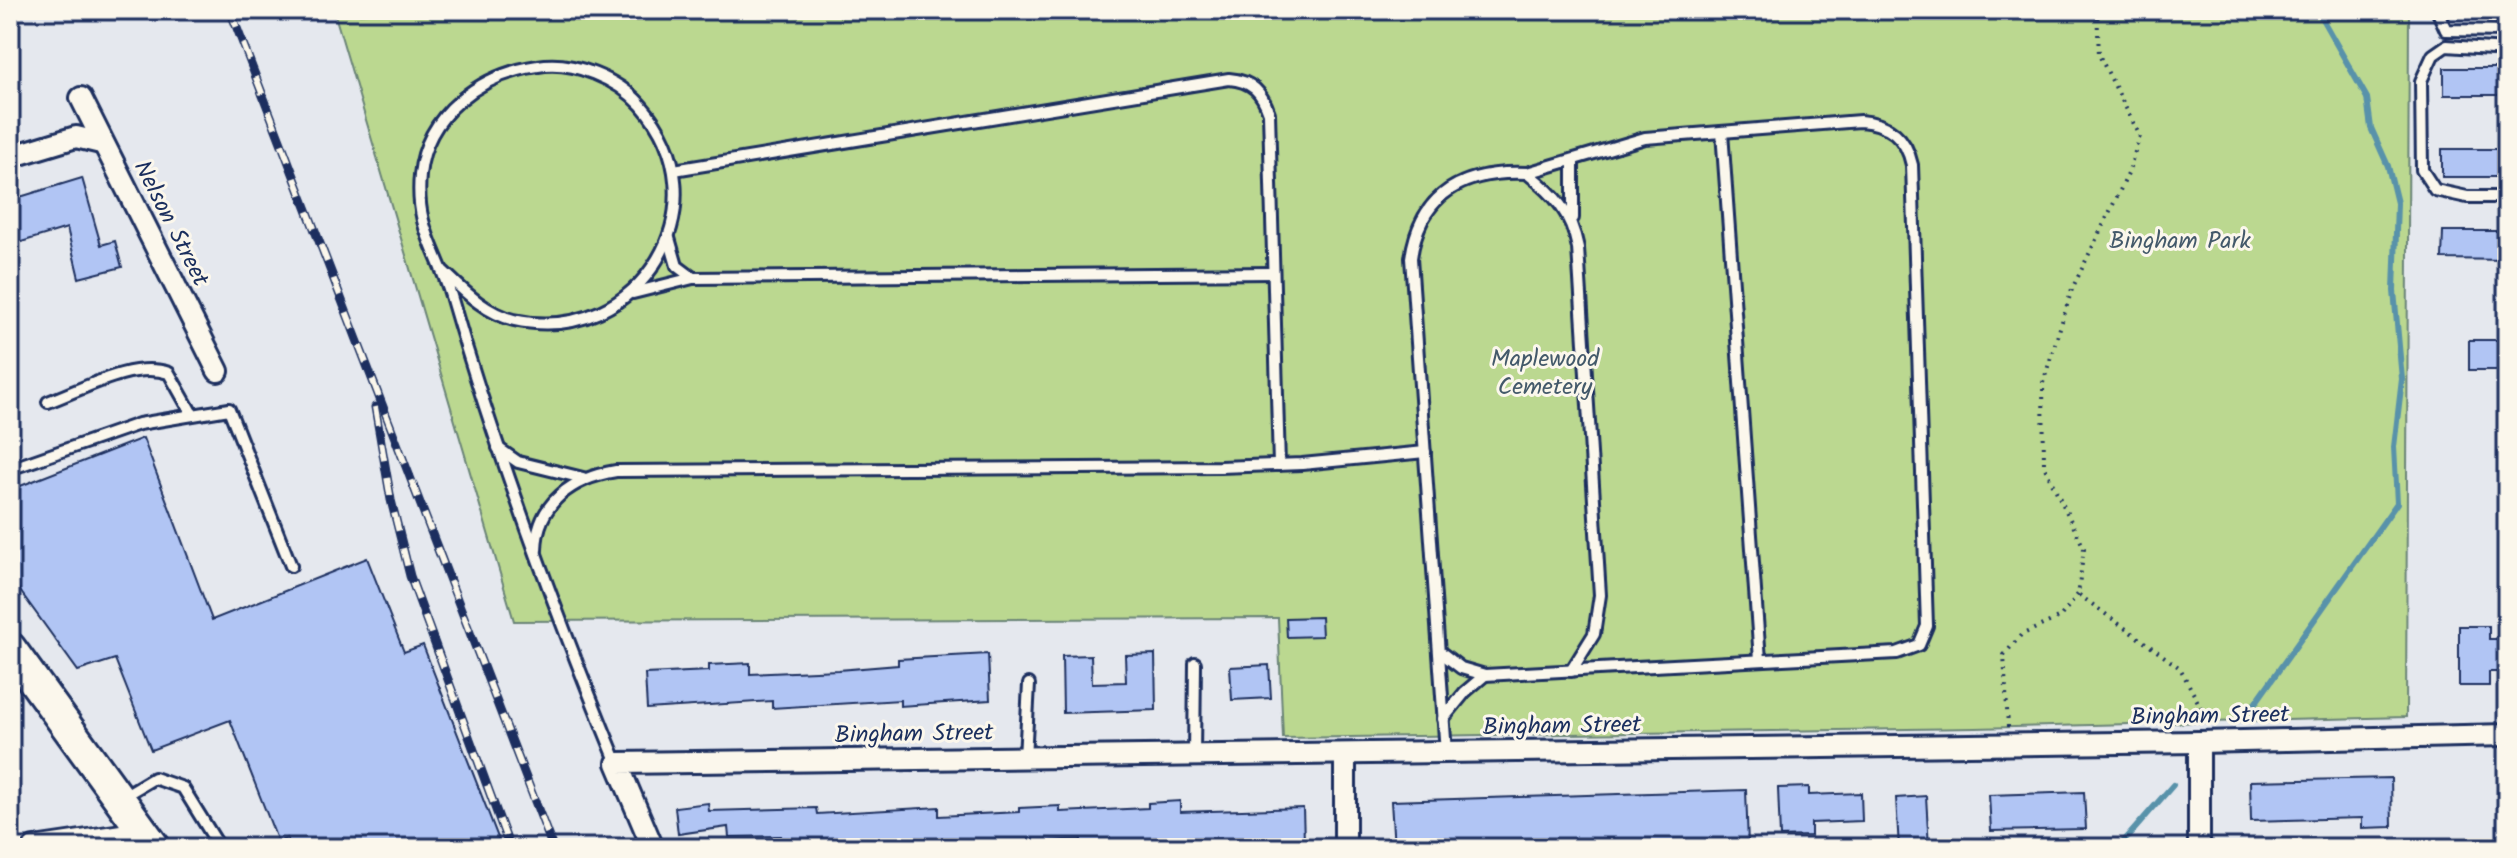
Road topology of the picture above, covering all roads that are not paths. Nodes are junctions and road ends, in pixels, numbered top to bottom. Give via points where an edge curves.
1 (2437, 10) edge
2 (2446, 30) junction
3 (2507, 31) edge
4 (2446, 46) junction
5 (2507, 50) edge
6 (81, 98) dead end
7 (1722, 132) junction
8 (101, 143) junction
9 (10, 157) edge
10 (1573, 161) junction
11 (674, 170) junction
12 (1527, 173) junction
13 (2507, 197) edge
14 (1573, 224) junction
15 (669, 236) junction
16 (443, 271) junction
17 (1273, 273) junction
18 (693, 278) junction
19 (631, 294) junction
20 (218, 371) dead end
21 (48, 402) dead end
22 (192, 414) junction
23 (496, 446) junction
24 (1425, 452) junction
25 (1279, 465) junction
26 (10, 469) edge
27 (583, 478) junction
28 (536, 556) junction
29 (291, 566) dead end
30 (10, 648) edge
31 (1439, 651) junction
32 (1760, 660) junction
33 (1195, 663) dead end
34 (1571, 671) junction
35 (1485, 675) junction
36 (1029, 684) dead end
37 (1443, 719) junction
38 (2507, 735) edge
39 (2208, 742) junction
40 (1446, 753) junction
41 (1345, 754) junction
42 (1194, 756) junction
43 (1025, 758) junction
44 (617, 763) junction
45 (119, 799) junction
46 (149, 840) edge
47 (34, 848) edge
48 (220, 848) edge
49 (653, 848) edge
50 (1345, 848) edge
51 (2199, 848) edge

1 - 2 lane
2 - 3 lane
2 - 4 lane
4 - 5 lane
4 - 13 lane via 2433,55 2421,81 2422,170 2435,190
6 - 8 street, Nelson Street
7 - 10 lane via 1645,138
7 - 32 lane
7 - 32 lane via 1872,122 1901,137 1912,165 1927,626 1919,645 1897,653
8 - 9 street via 76,137
8 - 20 street, Nelson Street
10 - 12 lane
10 - 14 lane
11 - 15 lane
11 - 16 lane via 665,139 640,104 612,82 568,67 510,70 478,85 451,108 431,137 420,171 419,206 427,241
11 - 17 lane via 1244,81 1264,99 1269,113
12 - 14 lane via 1557,198
12 - 24 lane via 1492,173 1450,188 1434,201 1414,236 1411,258
14 - 34 lane via 1600,595 1594,634
15 - 18 lane via 677,266
15 - 19 lane via 659,261
16 - 19 lane via 474,301 512,319 540,323 595,315
16 - 23 lane
17 - 18 lane
17 - 25 lane
18 - 19 lane
21 - 22 lane via 139,369 156,369 169,373
22 - 26 lane via 139,424
22 - 29 lane via 229,409
23 - 27 lane via 518,462
23 - 28 lane
24 - 25 lane
24 - 31 lane
25 - 27 lane via 634,470
27 - 28 lane via 547,510
28 - 44 lane
30 - 45 main road
31 - 35 lane via 1461,668
31 - 37 lane
32 - 34 lane
33 - 42 lane
34 - 35 lane
35 - 37 lane
36 - 43 lane
37 - 40 lane
38 - 39 street, Bingham Street
39 - 40 street, Bingham Street
39 - 51 street
40 - 41 street, Bingham Street
41 - 42 street, Bingham Street
41 - 50 street
42 - 43 street, Bingham Street
43 - 44 street, Bingham Street
44 - 49 street
45 - 46 main road
45 - 48 lane via 154,778 183,788
46 - 47 street

